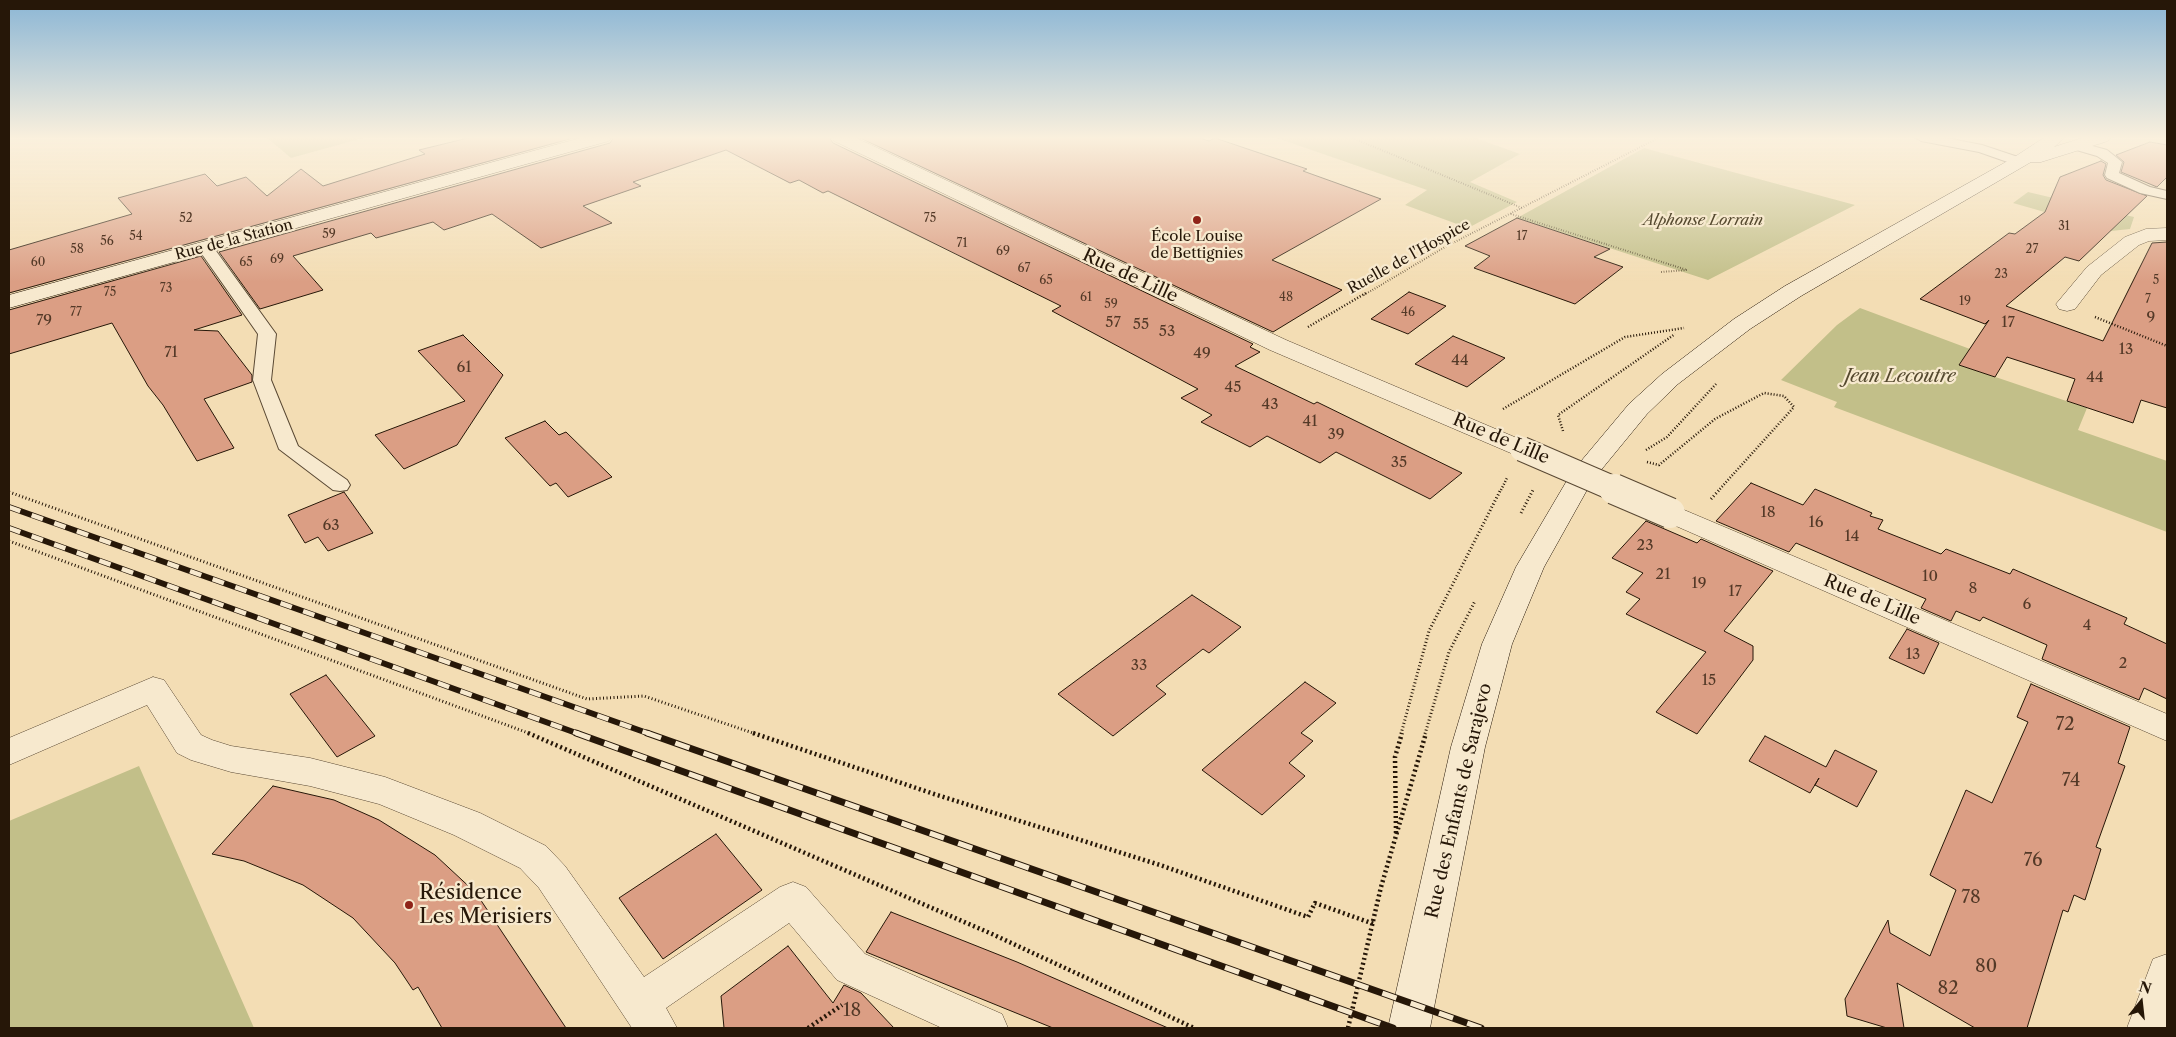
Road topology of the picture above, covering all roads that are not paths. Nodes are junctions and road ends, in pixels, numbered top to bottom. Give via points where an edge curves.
1 (429, 185) edge
2 (942, 185) edge
3 (1978, 185) edge
4 (2135, 185) edge
5 (2167, 195) edge
6 (2167, 234) edge
7 (205, 248) junction
8 (9, 302) edge
9 (2067, 304) road end
10 (340, 485) dead end
11 (2167, 728) edge
12 (9, 752) edge
13 (2167, 972) edge
14 (648, 1016) edge
15 (987, 1028) edge
16 (1409, 1028) edge
17 (2148, 1028) edge

1 - 7 street, Rue de la Station
2 - 11 street, Rue de Lille, bridge via 1278,345
3 - 16 street, Rue des Enfants de Sarajevo via 1793,291 1742,324 1670,379 1638,409 1581,478 1530,567 1497,644 1468,747
4 - 5 lane
6 - 9 street via 2146,235 2132,241 2087,277
7 - 8 street, Rue de la Station
7 - 10 lane via 267,334 262,380 289,449
12 - 14 street via 153,689 189,744 202,751 386,791 466,824 533,857 552,877
13 - 17 street
14 - 15 street via 793,899 851,967

